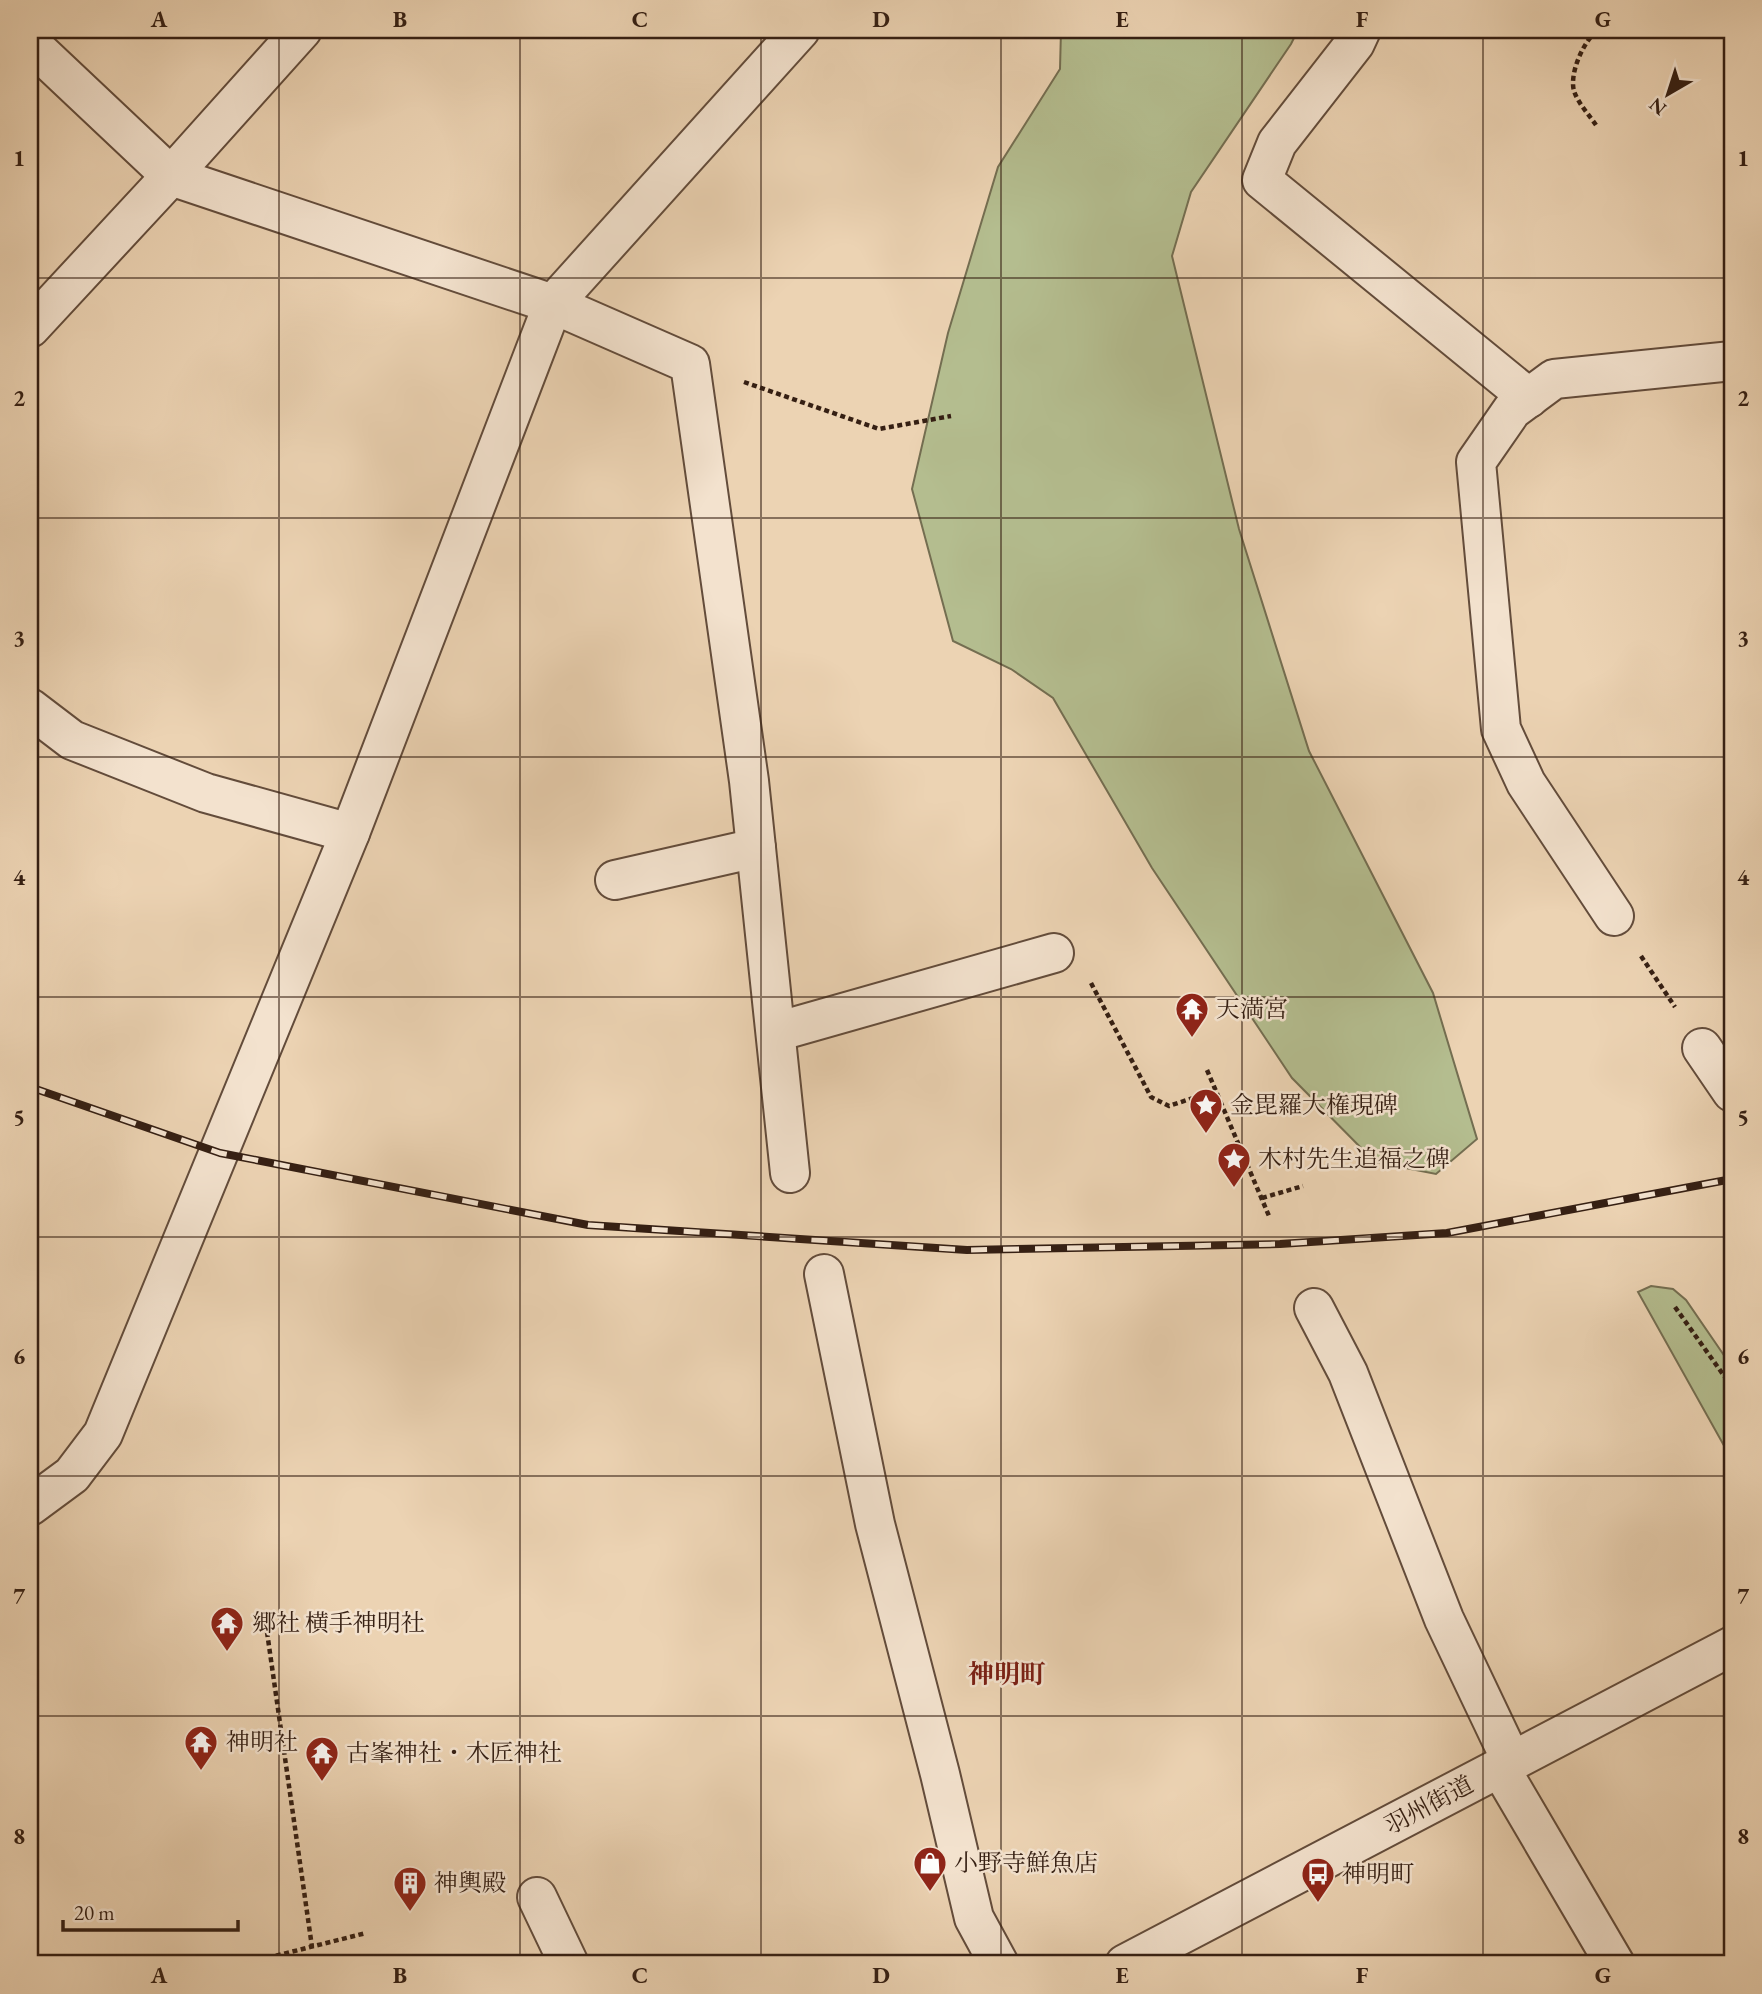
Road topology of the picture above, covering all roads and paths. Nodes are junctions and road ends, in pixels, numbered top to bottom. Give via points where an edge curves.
1 (302, 30) edge
2 (1361, 30) edge
3 (1598, 30) edge
4 (790, 35) edge
5 (30, 43) edge
6 (1596, 125) dead end
7 (171, 176) junction
8 (554, 304) junction
9 (30, 328) edge
10 (1732, 361) edge
11 (690, 364) junction
12 (1529, 398) junction
13 (951, 416) dead end
14 (30, 708) edge
15 (351, 833) junction
16 (756, 848) junction
17 (615, 880) dead end
18 (1614, 916) joint
19 (1054, 953) joint
20 (776, 1032) junction
21 (1702, 1048) joint
22 (1207, 1070) dead end
23 (1214, 1091) junction
24 (1732, 1092) edge
25 (790, 1173) dead end
26 (1303, 1186) dead end
27 (1262, 1198) junction
28 (1269, 1216) dead end
29 (824, 1274) dead end
30 (1675, 1307) dead end
31 (1314, 1308) dead end
32 (1732, 1387) edge
33 (30, 1506) edge
34 (267, 1632) dead end
35 (1732, 1646) edge
36 (1506, 1765) junction
37 (537, 1897) dead end
38 (366, 1933) dead end
39 (312, 1947) junction
40 (243, 1964) edge
41 (569, 1964) edge
42 (999, 1964) edge
43 (1125, 1964) edge
44 (1615, 1964) edge

1 - 7 street
2 - 12 street via 1277,143 1262,180
3 - 6 path via 1590,35 1576,62 1574,90
4 - 8 street
5 - 7 street
7 - 8 street
7 - 9 street
8 - 11 street
8 - 15 street
10 - 12 street via 1554,379
11 - 13 path via 879,429
11 - 16 street
12 - 18 street via 1512,410 1476,462 1501,729 1526,783
14 - 15 street via 72,740 206,793
15 - 33 street via 103,1434 72,1475
16 - 17 street
16 - 20 street
18 - 21 path
19 - 20 street
19 - 23 path via 1082,966 1151,1097 1169,1106
20 - 25 street
21 - 24 street
22 - 23 path
23 - 27 path
26 - 27 path
27 - 28 path
29 - 42 street via 875,1524 974,1918
30 - 32 path
31 - 36 street via 1348,1373
34 - 39 path
35 - 36 street, 羽州街道
36 - 43 street, 羽州街道
36 - 44 street
37 - 41 street
38 - 39 path
39 - 40 path

